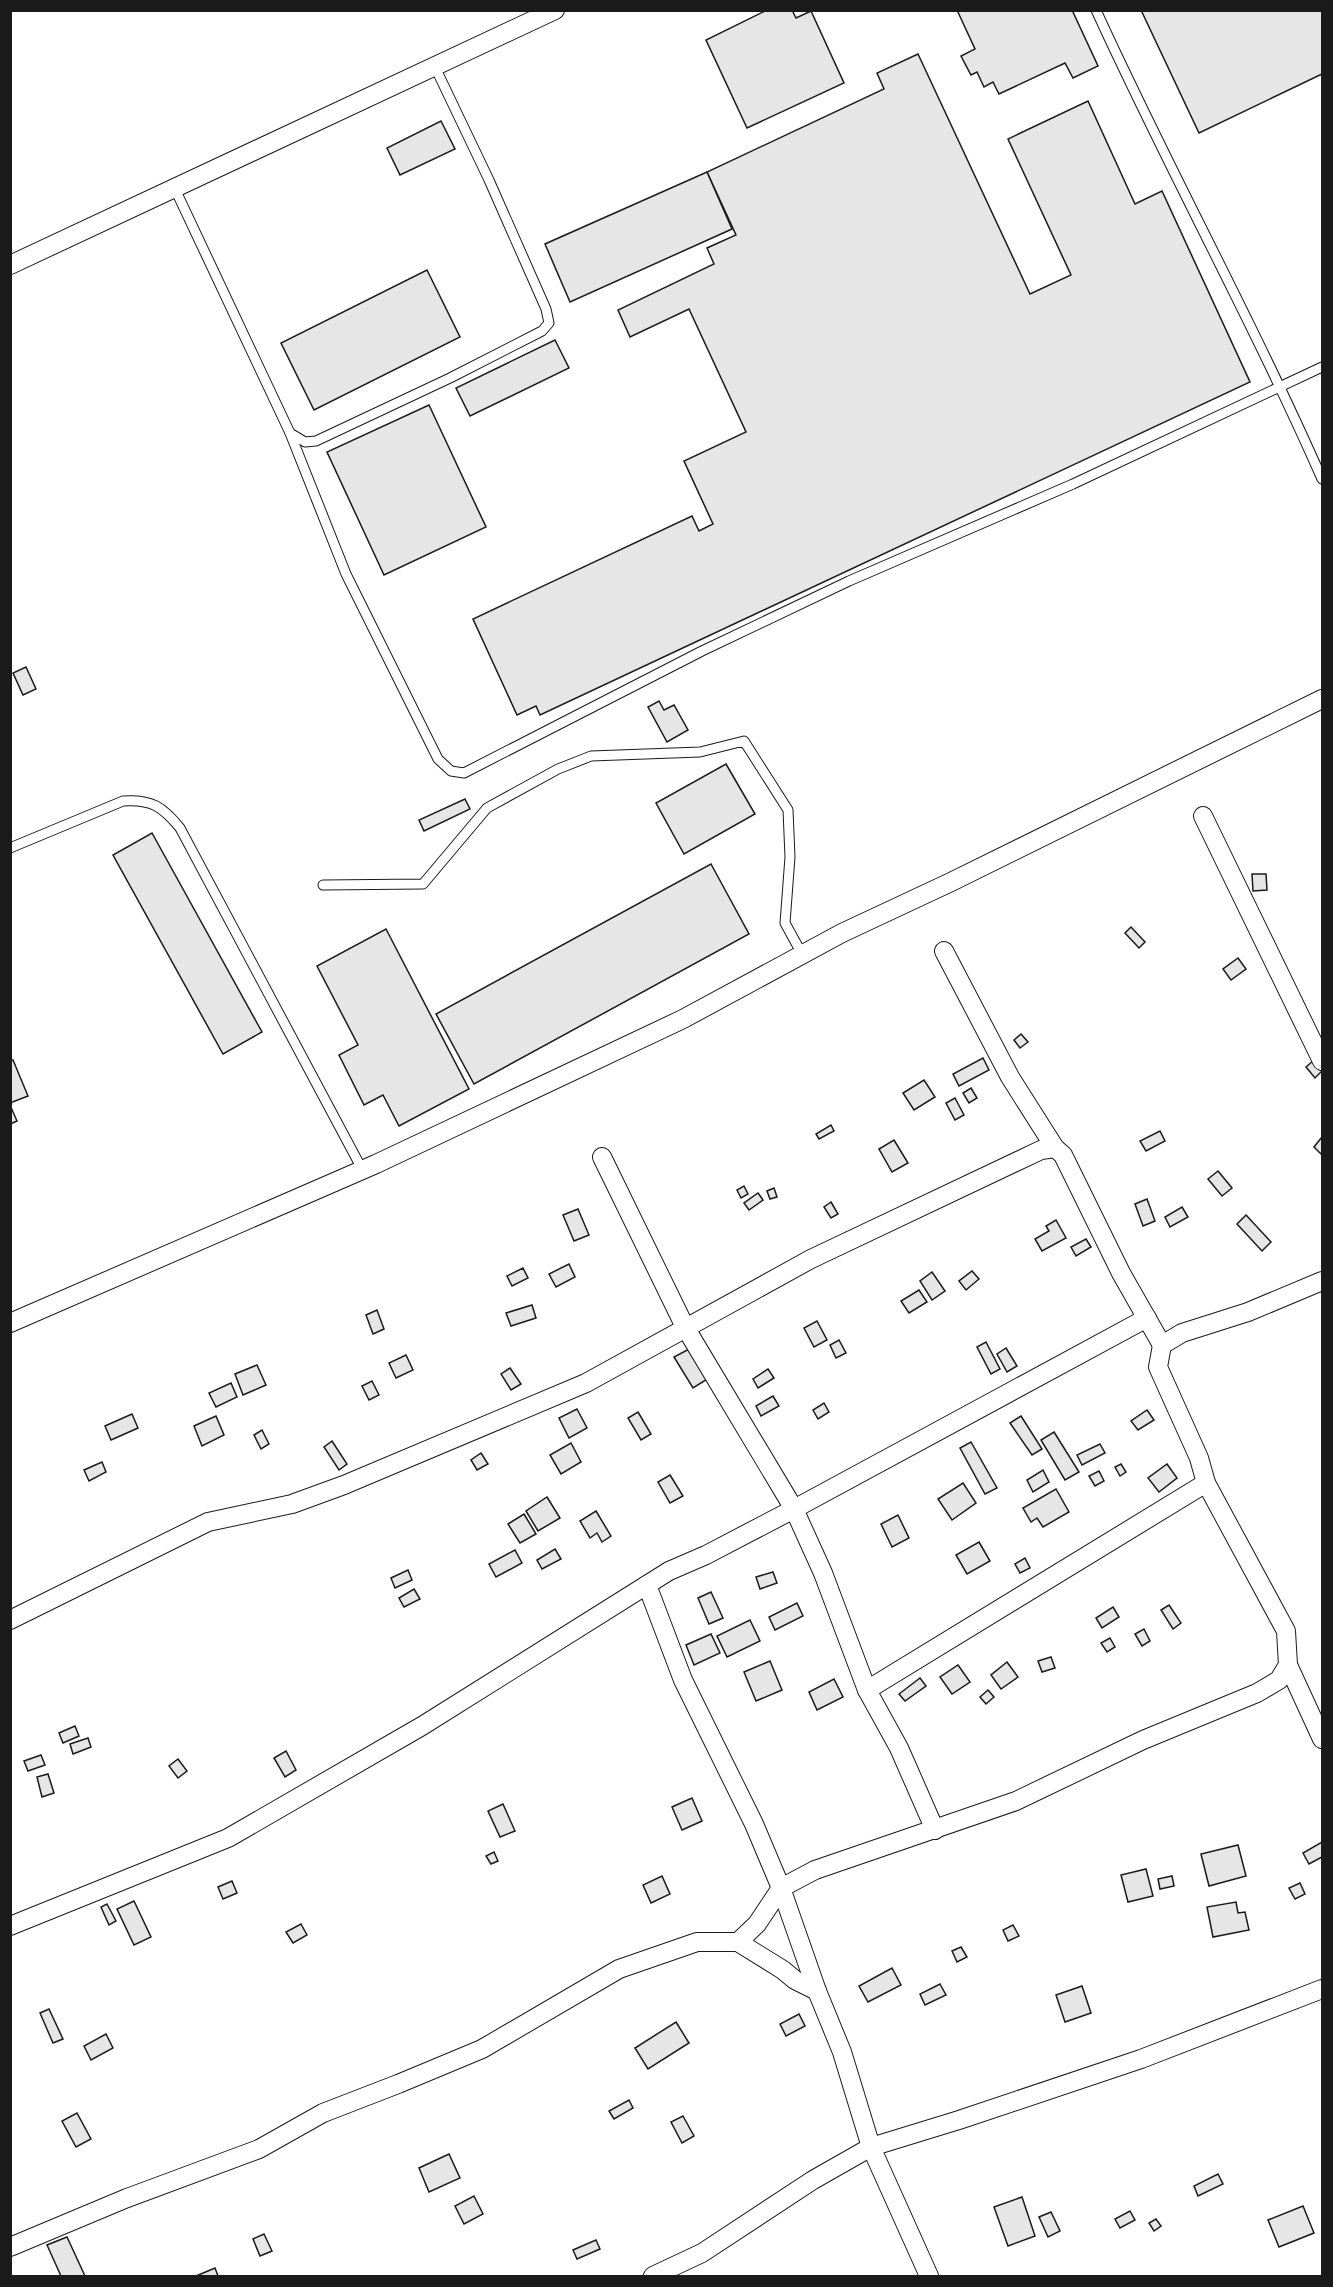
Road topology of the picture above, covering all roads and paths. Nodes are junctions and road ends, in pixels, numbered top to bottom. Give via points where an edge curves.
1 (1096, 10) edge
2 (547, 12) edge
3 (435, 67) junction
4 (175, 189) junction
5 (10, 265) edge
6 (1323, 367) edge
7 (1281, 387) junction
8 (290, 433) junction
9 (1323, 479) edge
10 (1323, 699) edge
11 (1203, 816) dead end
12 (10, 848) edge
13 (323, 885) dead end
14 (944, 951) dead end
15 (802, 954) junction
16 (1323, 1060) edge
17 (1055, 1148) junction
18 (602, 1157) dead end
19 (362, 1169) junction
20 (1323, 1281) edge
21 (1147, 1318) junction
22 (10, 1323) edge
23 (685, 1328) junction
24 (1162, 1345) junction
25 (1206, 1483) junction
26 (794, 1509) junction
27 (647, 1585) junction
28 (10, 1620) edge
29 (1288, 1665) junction
30 (867, 1690) junction
31 (1323, 1739) edge
32 (935, 1830) junction
33 (782, 1888) junction
34 (10, 1926) edge
35 (738, 1942) junction
36 (1323, 1989) edge
37 (817, 1991) junction
38 (871, 2146) junction
39 (10, 2247) edge
40 (653, 2277) edge
41 (929, 2277) edge

1 - 7 lane
2 - 3 street
3 - 4 street
3 - 8 lane via 489,180 549,323 542,331 316,441 305,442
4 - 5 street
4 - 8 lane
6 - 7 lane
7 - 8 lane via 1073,484 849,581 464,773 451,771 438,759 346,574
7 - 9 lane
10 - 15 street
11 - 16 street
12 - 19 lane via 123,801 143,800 166,811 180,828
13 - 15 lane via 423,884 487,808 558,769 591,756 700,752 744,741 788,810 790,857 785,922
14 - 17 street via 1010,1077
15 - 19 street via 683,1019
17 - 21 street via 1063,1155
17 - 23 street via 1041,1150 811,1258
18 - 23 street
19 - 22 street
20 - 24 street via 1248,1312 1182,1333
21 - 24 street
21 - 26 street
23 - 26 street
23 - 28 street via 586,1383 344,1485 292,1504 208,1522
24 - 25 street via 1158,1367 1199,1458
25 - 29 street via 1287,1631
25 - 30 street
26 - 27 street via 669,1570
26 - 30 street
27 - 33 street via 683,1680
27 - 34 street via 422,1726 228,1838
29 - 31 street
29 - 32 street via 1278,1680 1257,1693 1143,1740 1016,1801
30 - 32 street via 899,1748
32 - 33 street via 815,1870
33 - 35 street via 757,1924
33 - 37 street
35 - 37 street
35 - 39 street via 697,1942 619,1969 482,2049 323,2113 259,2150 127,2198
36 - 38 street via 1141,2059
37 - 38 street via 842,2052
38 - 40 street via 702,2253
38 - 41 street

